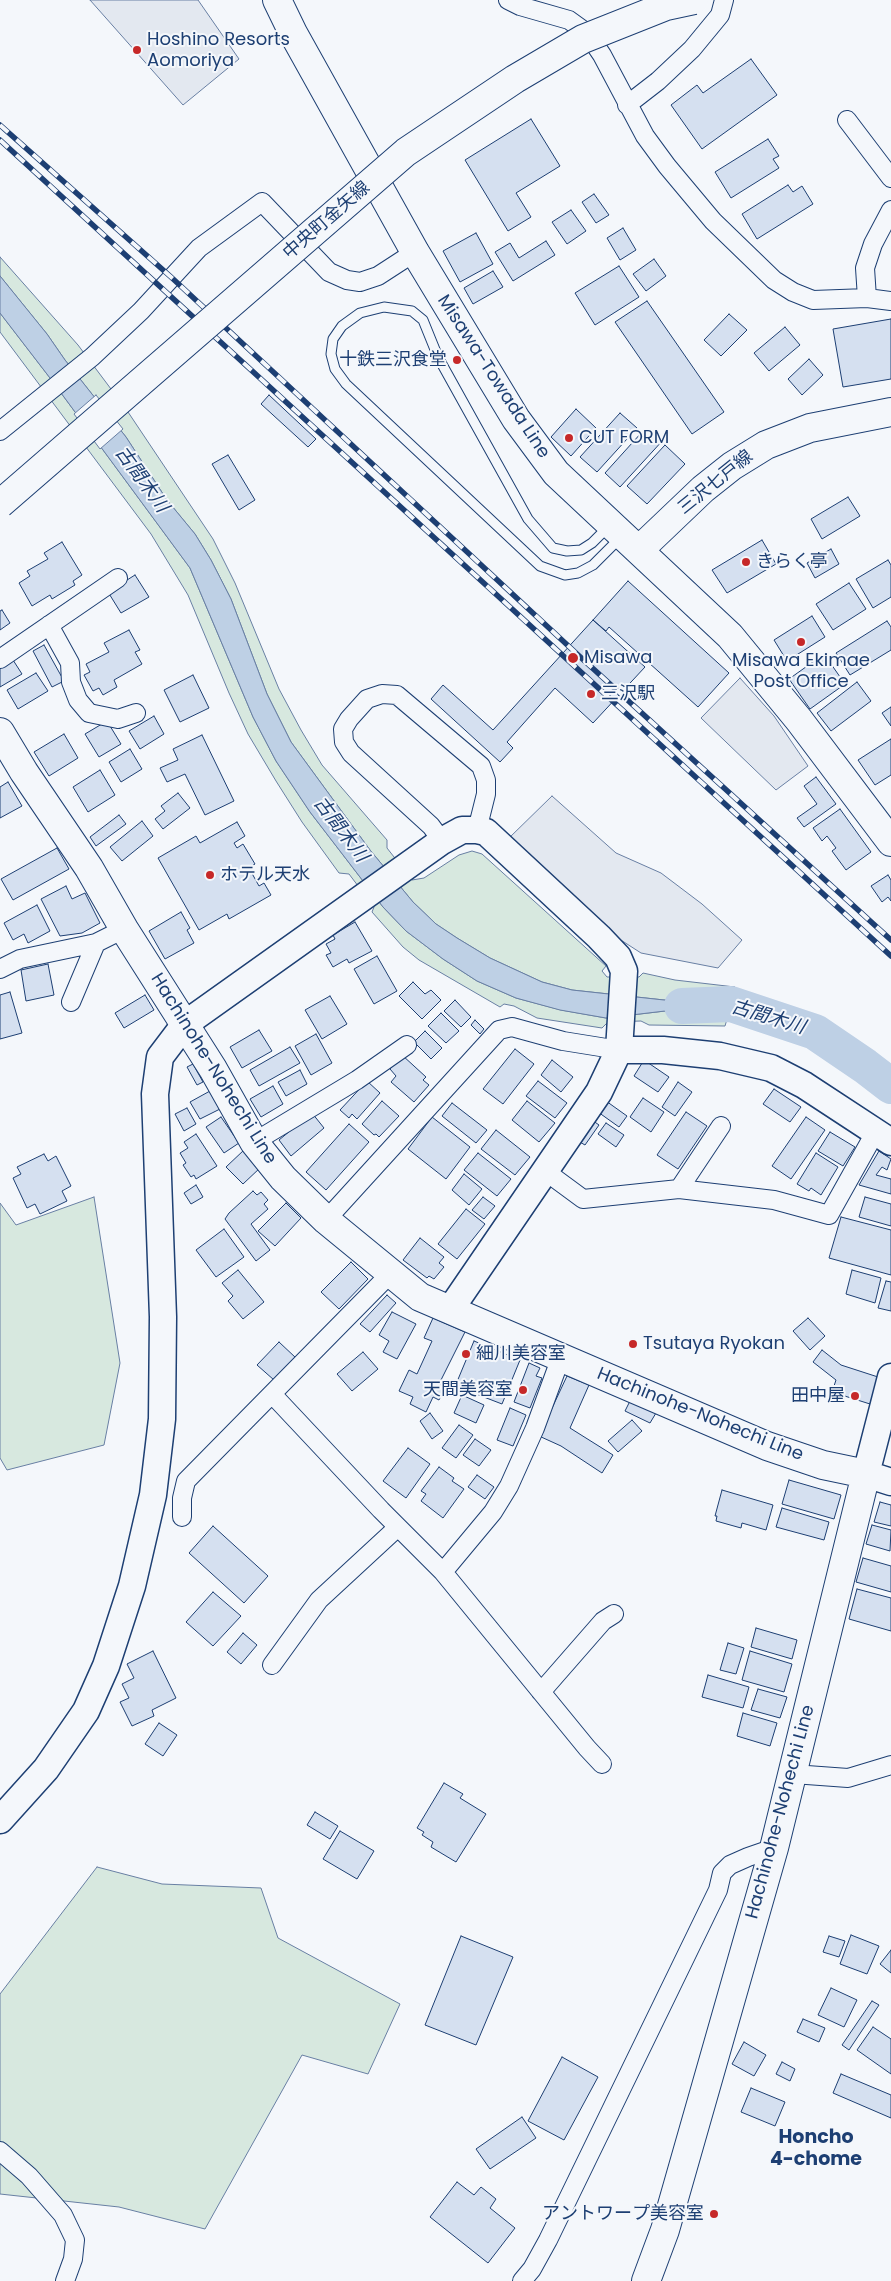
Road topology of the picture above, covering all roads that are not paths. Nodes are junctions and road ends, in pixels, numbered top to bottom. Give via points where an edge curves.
1 (277, 0) edge
2 (508, 0) edge
3 (694, 0) edge
4 (724, 0) edge
5 (628, 105) junction
6 (847, 120) dead end
7 (891, 178) edge
8 (891, 210) edge
9 (415, 252) junction
10 (867, 298) junction
11 (891, 301) edge
12 (891, 412) edge
13 (0, 431) edge
14 (0, 504) edge
15 (624, 536) junction
16 (118, 578) dead end
17 (49, 625) junction
18 (0, 660) edge
19 (136, 714) dead end
20 (0, 732) edge
21 (477, 830) junction
22 (442, 841) junction
23 (891, 842) edge
24 (124, 929) junction
25 (96, 943) junction
26 (0, 969) edge
27 (71, 1002) dead end
28 (185, 1024) junction
29 (619, 1043) junction
30 (407, 1044) dead end
31 (721, 1126) dead end
32 (883, 1136) edge
33 (254, 1142) junction
34 (545, 1171) junction
35 (679, 1189) junction
36 (326, 1220) junction
37 (390, 1274) junction
38 (450, 1310) junction
39 (561, 1358) junction
40 (891, 1377) edge
41 (272, 1394) junction
42 (878, 1478) edge
43 (182, 1517) dead end
44 (398, 1527) junction
45 (443, 1572) junction
46 (614, 1614) dead end
47 (272, 1665) dead end
48 (540, 1692) junction
49 (602, 1764) dead end
50 (891, 1765) edge
51 (792, 1774) junction
52 (0, 1820) edge
53 (774, 1848) junction
54 (0, 2151) edge
55 (65, 2281) edge
56 (522, 2281) edge
57 (646, 2281) edge

1 - 9 main road, Misawa-Towada Line via 297,42
2 - 5 street via 569,20 587,32
3 - 14 main road, 中央町金矢線, bridge via 666,6 583,39 514,79 406,152
4 - 5 street via 720,15 692,49
5 - 10 street via 645,136 678,180 713,221 774,280 813,300
6 - 7 street
8 - 10 street via 872,244 865,268
9 - 13 street via 378,276 360,282 348,280 330,272 262,202 199,248 141,311 92,357
9 - 15 main road, Misawa-Towada Line via 516,419 556,473
10 - 11 street
12 - 15 main road, 三沢七戸線 via 810,428 766,445 703,489
15 - 15 lane via 593,565 578,573 565,575 540,566 346,384 335,369 332,354 333,339 342,326 360,313 384,306 412,311 423,320 438,356 528,519 554,548 581,550 592,543
15 - 23 main road, Misawa-Towada Line via 730,636 799,720
16 - 17 street
17 - 18 street
17 - 19 street via 70,663 71,682 78,700 88,713 118,719
20 - 24 main road, Hachinohe-Nohechi Line via 89,868
21 - 22 street via 462,830
21 - 22 street via 486,794 481,766 397,696 382,694 367,699 349,718 343,730 344,742 431,826
21 - 29 street via 486,832 618,957 624,971
22 - 28 street
24 - 25 street
24 - 28 main road, Hachinohe-Nohechi Line
25 - 26 street via 20,959
25 - 27 street
28 - 33 main road, Hachinohe-Nohechi Line
28 - 52 street via 160,1057 155,1094 163,1317 162,1419 153,1495 145,1531 132,1586 106,1666 86,1712 46,1769
29 - 32 street via 720,1056 771,1068 804,1085
29 - 34 street via 599,1092
29 - 36 street via 563,1041 512,1027 499,1030
30 - 33 street via 357,1080
31 - 35 street
32 - 35 street via 829,1216 774,1200
33 - 36 main road, Hachinohe-Nohechi Line via 283,1178
34 - 35 street via 583,1199
34 - 38 street
36 - 37 main road, Hachinohe-Nohechi Line
37 - 38 main road, Hachinohe-Nohechi Line via 420,1297
37 - 41 street
38 - 39 main road, Hachinohe-Nohechi Line
39 - 42 main road, Hachinohe-Nohechi Line via 767,1446
39 - 45 street via 509,1486 493,1512
40 - 42 street
41 - 43 street via 186,1481
41 - 44 street
42 - 51 main road, Hachinohe-Nohechi Line
44 - 45 street
44 - 47 street via 319,1600
45 - 48 street
46 - 48 street via 603,1621
48 - 49 street
50 - 51 street via 848,1778
51 - 53 main road, Hachinohe-Nohechi Line
53 - 56 street via 730,1865 722,1873 718,1890 548,2240
53 - 57 main road, Hachinohe-Nohechi Line via 665,2230
54 - 55 street via 29,2176 63,2215 75,2240 73,2259

